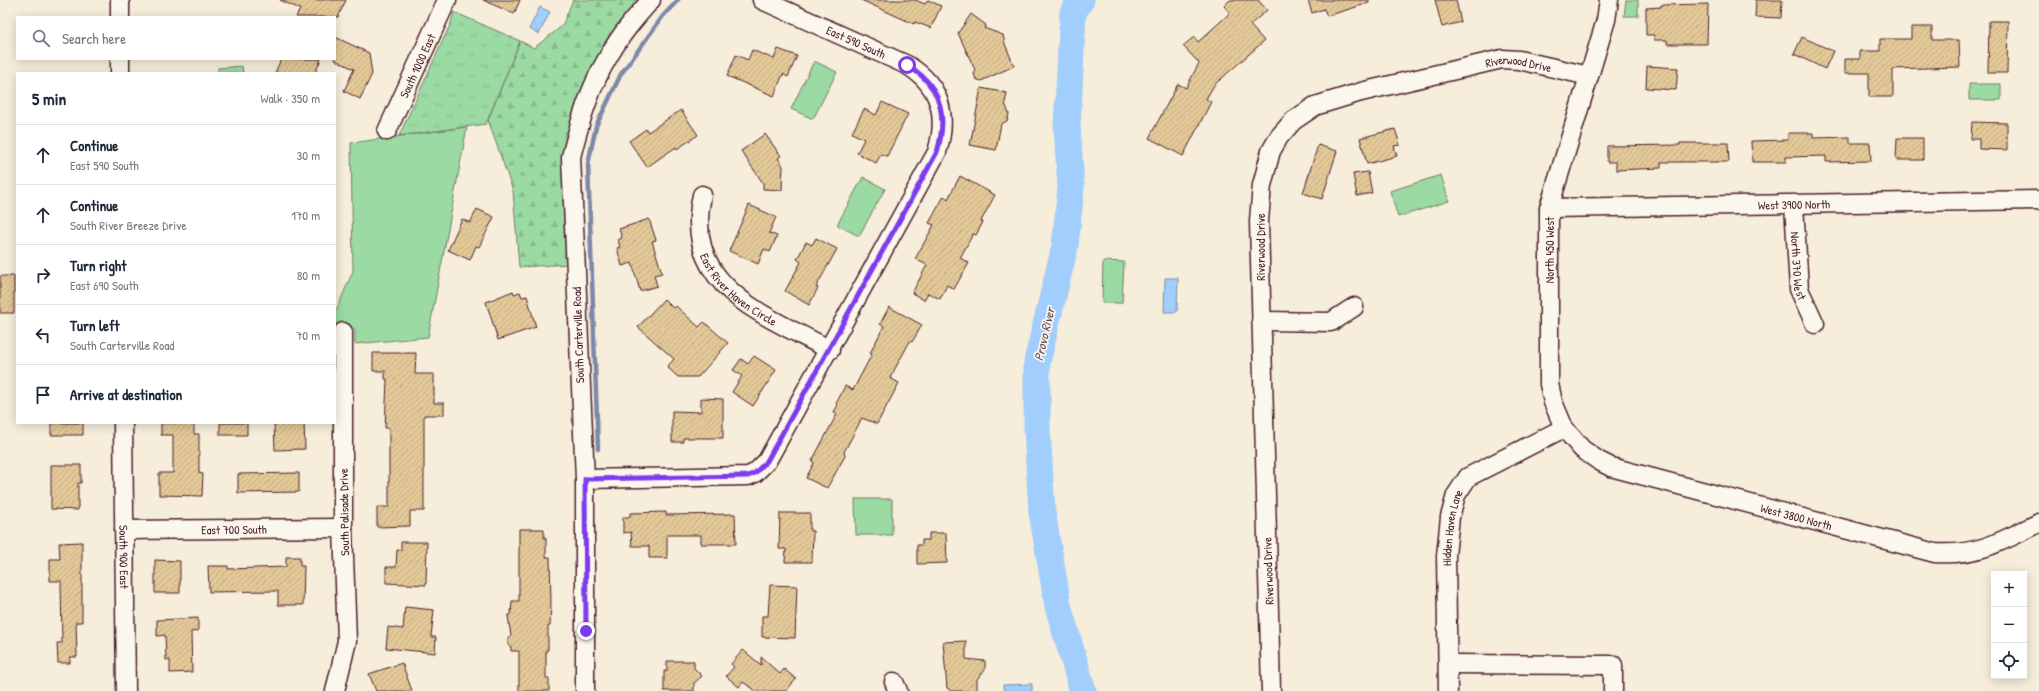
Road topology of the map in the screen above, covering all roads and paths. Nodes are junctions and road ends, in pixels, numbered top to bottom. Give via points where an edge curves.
1 (120, 0) edge
2 (447, 0) edge
3 (651, 0) edge
4 (762, 0) edge
5 (1609, 0) edge
6 (120, 16) edge
7 (120, 60) edge
8 (120, 72) edge
9 (1589, 76) junction
10 (387, 131) dead end
11 (702, 195) dead end
12 (2039, 200) edge
13 (1794, 205) junction
14 (1549, 208) junction
15 (1354, 307) dead end
16 (1261, 321) junction
17 (1814, 324) dead end
18 (344, 332) dead end
19 (830, 350) junction
20 (123, 424) edge
21 (1564, 428) junction
22 (585, 479) junction
23 (2039, 523) edge
24 (343, 528) junction
25 (124, 530) junction
26 (1448, 664) junction
27 (126, 691) edge
28 (335, 691) edge
29 (586, 691) edge
30 (1271, 691) edge
31 (1448, 691) edge
32 (1613, 691) edge

1 - 6 street
2 - 10 street, South 1000 East
3 - 22 street, South Carterville Road via 610,53 594,83 571,157
4 - 19 street, East 590 South via 909,65 933,88 943,122 937,152
5 - 9 street, North 450 West via 1606,20
7 - 8 street
9 - 14 street, North 450 West
9 - 16 street, Riverwood Drive via 1519,60 1497,60 1333,100 1303,112 1292,121 1271,151 1262,185 1259,221
11 - 19 street, East River Haven Circle via 698,212 700,240 717,278 743,303
12 - 13 street, West 3900 North
13 - 14 street, West 3900 North
13 - 17 street, North 370 West via 1799,289
14 - 21 street, North 450 West via 1549,384 1553,402
15 - 16 street via 1331,322
16 - 30 street, Riverwood Drive
18 - 24 street, South Palisade Drive
19 - 22 street via 764,465 748,476
20 - 25 street, South 900 East
21 - 23 street, West 3800 North via 1582,449 1611,467 1935,553 1952,555 1973,552
21 - 26 street, Hidden Haven Lane via 1468,476 1456,495 1450,517 1446,556
22 - 29 street, South Carterville Road
24 - 25 street, East 700 South
24 - 28 street, South Palisade Drive via 347,641
25 - 27 street, South 900 East
26 - 31 street, Hidden Haven Lane
26 - 32 street via 1613,665

